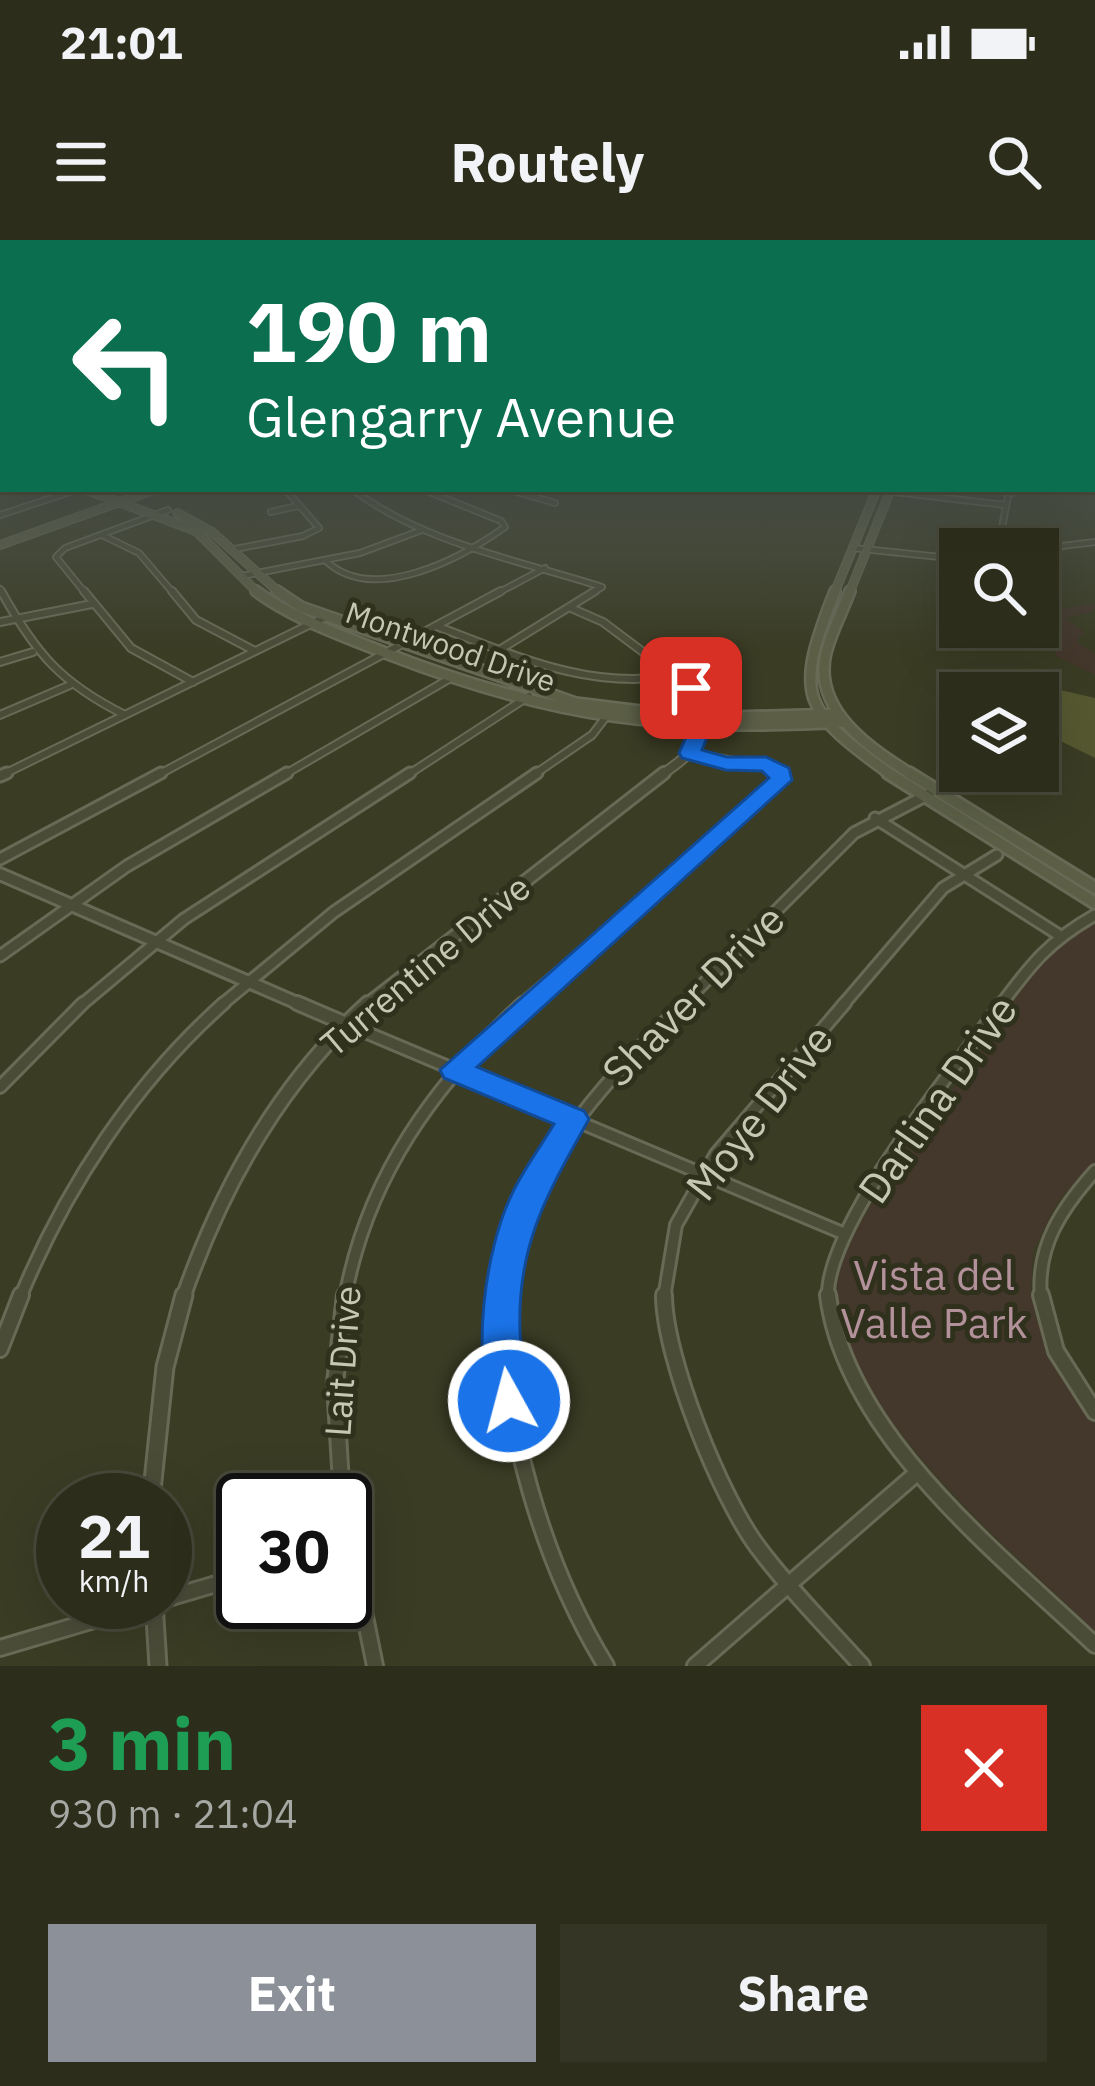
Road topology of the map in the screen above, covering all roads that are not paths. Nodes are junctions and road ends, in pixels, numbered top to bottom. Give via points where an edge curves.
1 (66, 517) edge
2 (151, 517) edge
3 (171, 517) edge
4 (177, 517) edge
5 (308, 517) edge
6 (394, 517) edge
7 (486, 517) edge
8 (866, 517) edge
9 (880, 517) edge
10 (422, 530) junction
11 (102, 535) junction
12 (0, 542) edge
13 (1095, 542) edge
14 (473, 545) junction
15 (1059, 546) edge
16 (854, 548) junction
17 (235, 549) junction
18 (867, 550) junction
19 (939, 557) edge
20 (325, 560) junction
21 (545, 568) junction
22 (256, 573) junction
23 (242, 576) junction
24 (0, 589) edge
25 (835, 592) junction
26 (850, 594) junction
27 (92, 604) junction
28 (571, 608) junction
29 (326, 617) junction
30 (14, 619) junction
31 (0, 622) edge
32 (314, 623) junction
33 (436, 626) junction
34 (401, 644) junction
35 (813, 646) junction
36 (828, 648) junction
37 (501, 649) junction
38 (389, 651) junction
39 (33, 652) junction
40 (254, 652) junction
41 (0, 662) edge
42 (455, 676) junction
43 (672, 676) junction
44 (193, 682) junction
45 (70, 685) junction
46 (529, 696) junction
47 (0, 715) edge
48 (125, 715) junction
49 (604, 718) junction
50 (841, 718) junction
51 (824, 719) junction
52 (699, 723) junction
53 (690, 753) junction
54 (0, 776) edge
55 (931, 793) junction
56 (875, 818) junction
57 (997, 854) dead end
58 (0, 859) edge
59 (961, 872) junction
60 (0, 874) edge
61 (1095, 888) edge
62 (1095, 903) edge
63 (67, 906) junction
64 (1095, 915) edge
65 (1059, 934) junction
66 (153, 943) junction
67 (0, 956) edge
68 (247, 982) junction
69 (346, 1024) junction
70 (455, 1070) junction
71 (0, 1087) edge
72 (573, 1119) junction
73 (1095, 1171) edge
74 (703, 1174) junction
75 (844, 1234) junction
76 (0, 1349) edge
77 (1095, 1412) edge
78 (918, 1472) junction
79 (153, 1473) edge
80 (338, 1473) edge
81 (790, 1583) junction
82 (64, 1629) edge
83 (156, 1629) edge
84 (366, 1629) edge
85 (1095, 1645) edge
86 (0, 1648) edge
87 (158, 1666) edge
88 (375, 1666) edge
89 (606, 1666) edge
90 (694, 1666) edge
91 (862, 1666) edge

1 - 12 main road
2 - 11 street
3 - 23 main road, Montwood Drive via 203,535
4 - 17 main road, Montwood Drive
5 - 17 street via 319,528
6 - 10 street
7 - 14 street via 505,525
8 - 16 main road
9 - 18 main road
10 - 14 street
10 - 20 street
11 - 27 street via 56,557
11 - 40 street via 139,553 196,620
13 - 15 street
14 - 20 street via 372,580 349,578
14 - 21 street
16 - 18 street
16 - 25 main road
17 - 22 main road, Montwood Drive
18 - 19 street
18 - 26 main road
20 - 22 street
21 - 28 street via 602,587
21 - 33 street
22 - 23 street
22 - 29 main road, Montwood Drive via 283,598
23 - 32 main road, Montwood Drive via 268,601
24 - 30 street
25 - 26 main road
25 - 35 main road
26 - 36 main road
27 - 30 street
27 - 44 street via 129,646
28 - 37 street
28 - 43 street via 603,622
29 - 32 street
29 - 34 main road, Montwood Drive
30 - 31 street
30 - 39 street
32 - 38 main road, Montwood Drive
32 - 40 street
33 - 34 street
33 - 37 street
34 - 38 street
34 - 46 main road, Montwood Drive
35 - 36 main road
35 - 51 main road via 807,680
36 - 50 main road via 824,682
37 - 43 street via 623,683
38 - 42 main road, Montwood Drive
38 - 58 street
39 - 41 street
39 - 45 street
40 - 44 street
42 - 46 main road, Montwood Drive
42 - 63 street
43 - 52 street via 694,691
44 - 48 street
45 - 47 street
45 - 48 street
46 - 49 main road, Montwood Drive
46 - 52 main road, Montwood Drive
46 - 66 street
48 - 54 street
49 - 52 main road, Montwood Drive
49 - 68 street via 592,735
50 - 51 main road, Montwood Drive
50 - 55 main road
51 - 52 main road, Montwood Drive
51 - 55 main road via 858,751
52 - 53 street, Turrentine Drive
53 - 69 street, Turrentine Drive
53 - 70 street, Lait Drive via 766,764 782,777
55 - 56 street, Shaver Drive
55 - 61 main road
55 - 62 main road
56 - 59 street
56 - 72 street, Shaver Drive
57 - 59 street, Moye Drive
59 - 65 street
59 - 74 street, Moye Drive
60 - 63 street
63 - 66 street
63 - 67 street
64 - 65 street, Darlina Drive
65 - 75 street, Darlina Drive
66 - 68 street
66 - 71 street
68 - 69 street
68 - 76 street via 165,1063 103,1142 42,1248
69 - 70 street
69 - 79 street, Turrentine Drive via 285,1091 222,1191 193,1259 159,1392
70 - 72 street
70 - 80 street, Lait Drive via 395,1152 348,1266 334,1371
72 - 74 street
72 - 89 street, Shaver Drive via 515,1229 503,1289 503,1365 553,1561
73 - 77 street via 1049,1230 1037,1278 1054,1349
74 - 75 street
74 - 81 street, Moye Drive via 667,1259 669,1347 741,1523
75 - 78 street, Darlina Drive via 827,1288 832,1330
78 - 81 street
78 - 85 street, Darlina Drive
81 - 90 street
81 - 91 street, Moye Drive
82 - 86 street
83 - 87 street
84 - 88 street

